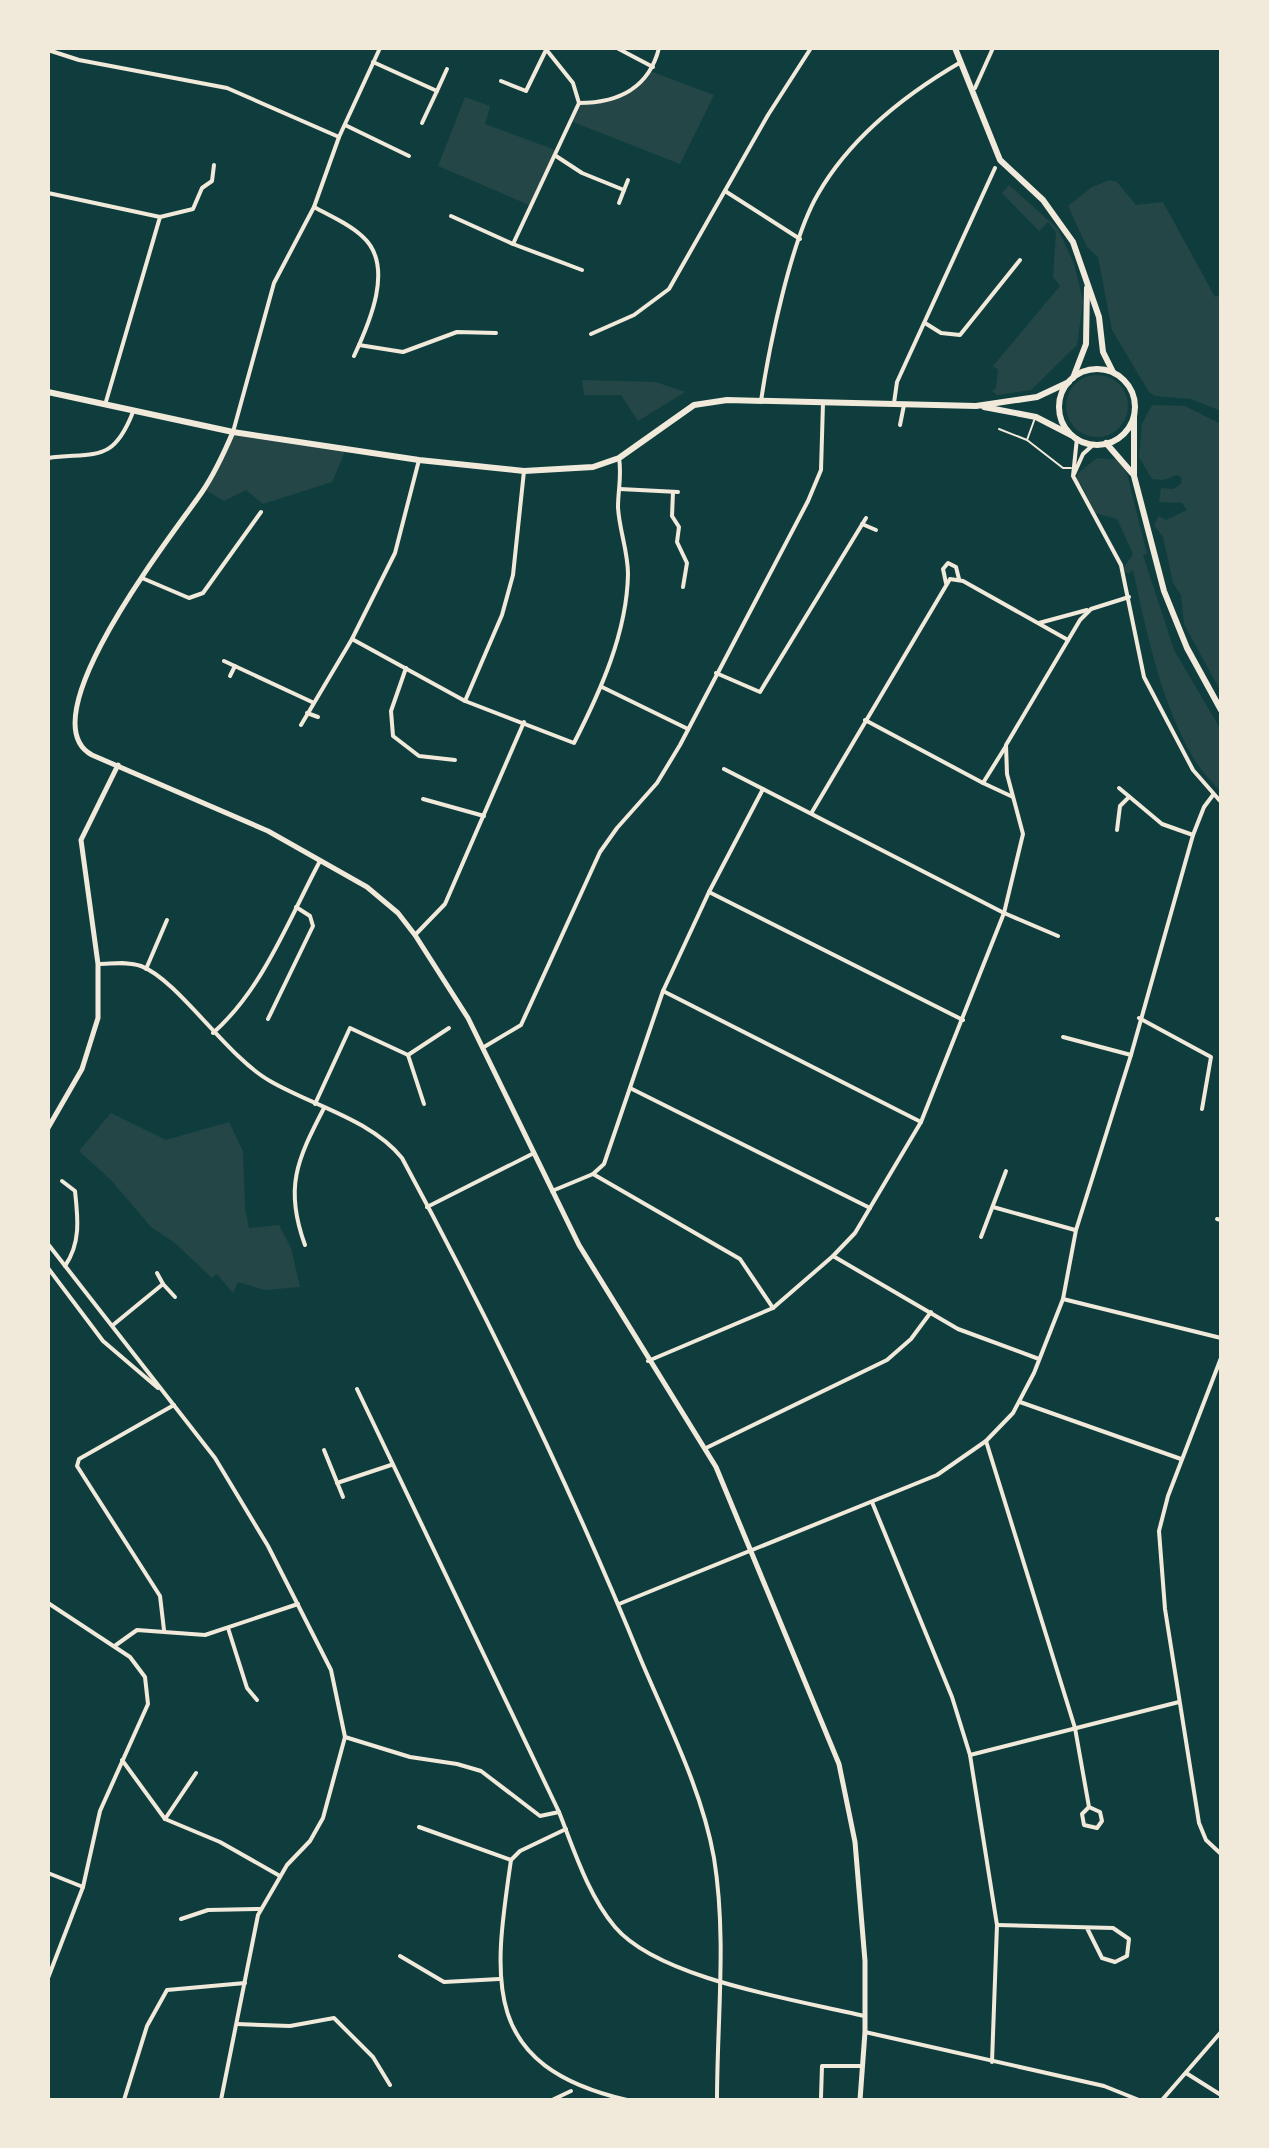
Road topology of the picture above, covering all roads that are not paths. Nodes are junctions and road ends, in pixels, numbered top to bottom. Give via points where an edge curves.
1 (380, 48) edge
2 (617, 48) edge
3 (659, 48) edge
4 (811, 48) edge
5 (955, 48) edge
6 (993, 48) edge
7 (546, 49) edge
8 (48, 50) edge
9 (373, 62) junction
10 (961, 62) junction
11 (653, 67) junction
12 (447, 69) dead end
13 (501, 81) dead end
14 (975, 88) junction
15 (437, 91) junction
16 (579, 103) junction
17 (422, 123) dead end
18 (345, 125) junction
19 (339, 137) junction
20 (409, 156) dead end
21 (556, 156) junction
22 (214, 165) dead end
23 (995, 168) dead end
24 (628, 180) dead end
25 (624, 190) junction
26 (724, 191) junction
27 (48, 193) edge
28 (619, 203) dead end
29 (314, 207) junction
30 (451, 216) dead end
31 (160, 217) junction
32 (800, 239) junction
33 (513, 244) junction
34 (1020, 260) dead end
35 (582, 270) dead end
36 (1087, 284) junction
37 (925, 323) junction
38 (496, 333) dead end
39 (591, 334) dead end
40 (359, 345) junction
41 (354, 356) dead end
42 (1113, 372) junction
43 (1071, 380) junction
44 (48, 392) edge
45 (761, 401) junction
46 (823, 403) junction
47 (105, 405) junction
48 (893, 405) junction
49 (904, 405) junction
50 (976, 406) junction
51 (133, 412) junction
52 (1134, 416) junction
53 (1036, 417) junction
54 (900, 425) dead end
55 (999, 429) dead end
56 (233, 432) junction
57 (1075, 437) junction
58 (1027, 440) junction
59 (1106, 443) junction
60 (1094, 444) junction
61 (48, 458) edge
62 (619, 458) junction
63 (419, 460) junction
64 (1071, 468) junction
65 (524, 471) junction
66 (1073, 476) junction
67 (1134, 476) junction
68 (620, 489) junction
69 (261, 512) dead end
70 (866, 518) dead end
71 (862, 524) junction
72 (876, 530) dead end
73 (142, 578) junction
74 (959, 579) junction
75 (946, 583) junction
76 (683, 587) dead end
77 (1129, 597) junction
78 (1091, 609) junction
79 (1039, 623) junction
80 (352, 639) junction
81 (1068, 640) junction
82 (224, 661) dead end
83 (235, 666) junction
84 (406, 668) junction
85 (716, 673) junction
86 (230, 676) dead end
87 (602, 687) junction
88 (465, 701) junction
89 (312, 702) junction
90 (1221, 710) edge
91 (307, 713) junction
92 (318, 717) dead end
93 (865, 720) junction
94 (524, 722) junction
95 (301, 725) dead end
96 (688, 729) junction
97 (1006, 745) junction
98 (455, 760) dead end
99 (118, 765) junction
100 (724, 769) dead end
101 (983, 783) junction
102 (1119, 788) dead end
103 (763, 789) junction
104 (1213, 795) junction
105 (1013, 797) junction
106 (1129, 797) junction
107 (423, 799) dead end
108 (1221, 802) edge
109 (812, 812) junction
110 (484, 816) junction
111 (1117, 830) dead end
112 (1193, 835) junction
113 (320, 861) junction
114 (709, 892) junction
115 (296, 907) junction
116 (1004, 913) junction
117 (167, 920) dead end
118 (415, 935) junction
119 (1058, 936) dead end
120 (98, 964) junction
121 (146, 969) junction
122 (663, 991) junction
123 (1139, 1018) junction
124 (268, 1019) dead end
125 (963, 1020) junction
126 (449, 1028) dead end
127 (213, 1033) junction
128 (1063, 1037) dead end
129 (484, 1047) junction
130 (408, 1055) junction
131 (1131, 1055) junction
132 (630, 1088) junction
133 (315, 1104) junction
134 (424, 1104) dead end
135 (324, 1108) junction
136 (1202, 1109) dead end
137 (921, 1122) junction
138 (48, 1128) edge
139 (534, 1153) junction
140 (1006, 1171) dead end
141 (593, 1174) junction
142 (62, 1181) dead end
143 (552, 1191) junction
144 (427, 1207) junction
145 (993, 1207) junction
146 (870, 1208) junction
147 (1076, 1230) junction
148 (981, 1237) dead end
149 (48, 1244) edge
150 (305, 1245) dead end
151 (833, 1256) junction
152 (65, 1266) junction
153 (48, 1268) edge
154 (157, 1273) dead end
155 (163, 1284) junction
156 (175, 1297) dead end
157 (1063, 1299) junction
158 (773, 1308) junction
159 (931, 1312) junction
160 (113, 1325) junction
161 (1221, 1338) edge
162 (1221, 1358) edge
163 (1039, 1359) junction
164 (648, 1361) junction
165 (357, 1389) dead end
166 (166, 1395) junction
167 (1020, 1402) junction
168 (174, 1405) junction
169 (986, 1441) junction
170 (706, 1448) junction
171 (324, 1450) dead end
172 (1181, 1459) junction
173 (391, 1465) junction
174 (337, 1483) junction
175 (343, 1497) dead end
176 (872, 1502) junction
177 (752, 1551) junction
178 (48, 1603) edge
179 (298, 1604) junction
180 (619, 1604) junction
181 (228, 1628) junction
182 (164, 1630) junction
183 (116, 1645) junction
184 (257, 1700) dead end
185 (1179, 1702) junction
186 (1075, 1728) junction
187 (345, 1737) junction
188 (970, 1755) junction
189 (122, 1760) junction
190 (196, 1773) dead end
191 (1089, 1807) junction
192 (559, 1812) junction
193 (165, 1819) junction
194 (419, 1827) dead end
195 (566, 1829) junction
196 (1221, 1854) edge
197 (511, 1860) junction
198 (48, 1873) edge
199 (280, 1877) junction
200 (83, 1887) junction
201 (260, 1909) junction
202 (181, 1919) dead end
203 (997, 1925) junction
204 (1087, 1928) junction
205 (400, 1956) dead end
206 (48, 1978) edge
207 (499, 1979) junction
208 (719, 1979) junction
209 (245, 1983) junction
210 (864, 2016) junction
211 (237, 2024) junction
212 (865, 2032) junction
213 (1221, 2032) edge
214 (992, 2062) junction
215 (862, 2066) junction
216 (1186, 2073) junction
217 (390, 2085) dead end
218 (571, 2091) dead end
219 (1221, 2095) edge
220 (821, 2097) dead end
221 (124, 2100) edge
222 (221, 2100) edge
223 (552, 2100) edge
224 (627, 2100) edge
225 (717, 2100) edge
226 (860, 2100) edge
227 (1139, 2100) edge
228 (1162, 2100) edge

1 - 9 street
2 - 11 street
3 - 11 street
4 - 26 street
5 - 10 main road
6 - 14 street
7 - 13 street via 526,91
7 - 16 street via 573,83
8 - 19 street via 227,88
9 - 15 street
9 - 18 street
10 - 14 main road
10 - 32 street via 892,109 851,150 817,194
11 - 16 street via 620,98
12 - 15 street
14 - 36 main road via 1000,160 1058,218 1073,242
15 - 17 street
16 - 21 street
18 - 19 street
18 - 20 street
19 - 29 street
21 - 25 street
21 - 33 street
22 - 31 street via 212,181 202,188 193,209
23 - 37 street
24 - 25 street
25 - 28 street
26 - 32 street
26 - 39 street via 669,289 634,315
27 - 31 street
29 - 40 street via 365,237 377,261 378,285
29 - 56 street via 274,283
30 - 33 street
31 - 47 street
32 - 45 street
33 - 35 street
34 - 37 street via 960,335 941,333
36 - 42 main road
36 - 43 main road via 1086,344
37 - 48 street via 897,382
38 - 40 street via 457,332 403,352
40 - 41 street
42 - 43 main road via 1092,369
42 - 52 main road via 1129,385
43 - 50 main road via 1037,397
43 - 57 main road via 1061,397 1061,414
44 - 47 main road
45 - 46 main road
45 - 62 main road via 694,405
46 - 48 main road
46 - 85 street via 821,470
47 - 51 main road
48 - 49 main road
49 - 50 main road
49 - 54 street
50 - 53 main road
51 - 56 main road
51 - 61 street via 120,441 109,450
52 - 59 main road via 1124,433
52 - 67 main road
53 - 57 main road
53 - 58 lane
55 - 58 lane
56 - 63 main road
56 - 73 street via 204,489
57 - 60 main road
57 - 64 street
58 - 64 lane via 1058,465
59 - 60 main road
59 - 67 main road
60 - 66 street
62 - 65 main road via 567,471
62 - 68 street
63 - 65 main road
63 - 80 street via 400,539
64 - 66 street
65 - 88 street via 513,575
66 - 77 street via 1121,565
67 - 90 main road via 1169,603
68 - 76 street via 675,492 672,516 687,563
68 - 87 street via 628,573
69 - 73 street via 203,593 189,598
70 - 71 street
71 - 72 street
71 - 85 street via 760,692
73 - 99 street via 96,651 77,712 83,750
74 - 75 street
74 - 75 street via 956,567 948,563 943,569
74 - 79 street
75 - 93 street
77 - 78 street
77 - 104 street via 1144,677 1180,748
78 - 79 street
78 - 81 street
79 - 81 street
80 - 84 street
80 - 89 street
81 - 97 street
82 - 83 street
83 - 86 street
83 - 89 street
84 - 88 street
84 - 98 street via 391,711 393,736 419,756
85 - 96 street
87 - 94 street via 574,743
87 - 96 street
88 - 94 street
89 - 91 street
91 - 92 street
91 - 95 street
93 - 101 street
93 - 109 street
94 - 110 street
96 - 129 street via 657,783 600,852 521,1025
97 - 101 street
97 - 105 street
99 - 113 street via 268,831
99 - 120 street via 81,840
100 - 103 street
101 - 105 street
102 - 106 street
103 - 109 street
103 - 114 street
104 - 108 street
104 - 112 street
105 - 116 street via 1023,834
106 - 111 street via 1120,806
106 - 112 street via 1162,824
107 - 110 street
109 - 116 street
110 - 118 street via 440,912
112 - 123 street
113 - 115 street
113 - 118 street via 378,896
114 - 122 street
114 - 125 street
115 - 124 street via 310,916 313,926
115 - 127 street via 243,1003
116 - 119 street
116 - 125 street
117 - 121 street
118 - 129 street
120 - 121 street
120 - 138 street via 94,1035 76,1082
121 - 127 street
122 - 132 street
122 - 137 street
123 - 131 street
123 - 136 street via 1211,1057
125 - 137 street
126 - 130 street
127 - 133 street via 266,1079
128 - 131 street
129 - 139 street
130 - 133 street via 350,1028
130 - 134 street
131 - 147 street
132 - 141 street via 604,1164
132 - 146 street
133 - 135 street
135 - 144 street via 389,1142
135 - 150 street via 298,1161 293,1184
137 - 146 street
139 - 143 street
139 - 144 street
140 - 145 street
141 - 143 street
141 - 158 street via 740,1259
142 - 152 street via 75,1191 79,1224 74,1254
143 - 164 street
144 - 180 street via 536,1421
145 - 147 street
145 - 148 street
146 - 151 street
147 - 157 street
149 - 152 street
151 - 158 street
151 - 159 street
152 - 160 street
153 - 166 street via 103,1341
154 - 155 street
155 - 156 street
155 - 160 street
157 - 161 street
157 - 163 street
158 - 164 street
159 - 163 street via 958,1329
159 - 170 street via 887,1360
160 - 166 street
162 - 172 street
163 - 167 street
164 - 170 street
165 - 173 street
166 - 168 street
167 - 169 street
167 - 172 street
168 - 179 street via 215,1458
168 - 182 street via 79,1459 77,1466 160,1596
169 - 176 street via 951,1468
169 - 186 street
170 - 177 street
171 - 174 street
172 - 185 street via 1159,1531
173 - 174 street
173 - 192 street
174 - 175 street
176 - 177 street
176 - 188 street via 952,1697
177 - 180 street
177 - 210 street via 845,1786 859,1881
178 - 183 street
179 - 181 street
179 - 187 street via 331,1670
180 - 208 street via 710,1838 720,1910
181 - 182 street via 205,1635
181 - 184 street via 247,1688
182 - 183 street via 132,1632
183 - 189 street via 145,1677 148,1704
185 - 186 street
185 - 196 street via 1202,1833
186 - 188 street
186 - 191 street
187 - 192 street via 410,1757 469,1767 540,1816
187 - 199 street via 323,1818
188 - 203 street
189 - 193 street
189 - 200 street via 100,1811
190 - 193 street
191 - 191 street via 1100,1812 1097,1828 1084,1825 1082,1814
192 - 195 street
193 - 199 street via 220,1842
194 - 197 street
195 - 197 street
195 - 208 street via 596,1898 622,1934 660,1961
197 - 207 street
198 - 200 street
199 - 201 street
200 - 206 street
201 - 202 street via 208,1910
201 - 209 street
203 - 204 street
203 - 214 street
204 - 204 street via 1124,1933 1129,1953 1119,1961 1106,1961
205 - 207 street via 444,1982
207 - 224 street via 506,2016 532,2055 576,2081
208 - 210 street
208 - 225 street
209 - 211 street
209 - 221 street via 167,1990 147,2026
210 - 212 street
211 - 217 street via 290,2026 334,2018 373,2057
211 - 222 street
212 - 214 street
212 - 215 street
213 - 216 street
214 - 227 street via 1104,2086
215 - 220 street via 822,2066
215 - 226 street
216 - 219 street
216 - 228 street
218 - 223 street

